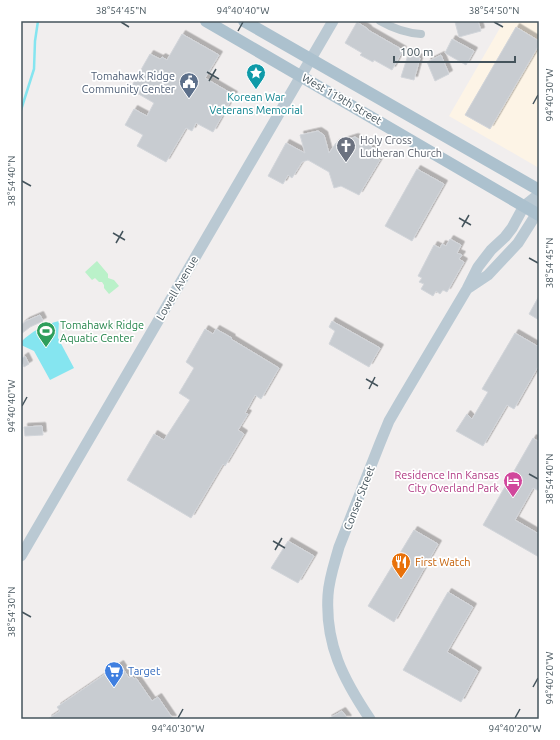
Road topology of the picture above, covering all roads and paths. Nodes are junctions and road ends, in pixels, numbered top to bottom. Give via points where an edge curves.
1 (206, 21) edge
2 (244, 21) edge
3 (333, 21) edge
4 (380, 21) edge
5 (422, 34) dead end
6 (310, 59) junction
7 (301, 75) junction
8 (539, 190) edge
9 (539, 194) edge
10 (524, 206) junction
11 (538, 211) edge
12 (467, 289) junction
13 (21, 556) edge
14 (370, 719) edge

1 - 7 main road, West 119th Street
2 - 6 main road, West 119th Street
3 - 6 street, Lowell Avenue
4 - 5 street via 407,33
6 - 7 street, Lowell Avenue
6 - 8 main road, West 119th Street
7 - 10 main road, West 119th Street
7 - 13 street, Lowell Avenue
9 - 10 street, Conser Street
10 - 11 main road, West 119th Street
10 - 12 street, Conser Street via 506,237 491,250 478,267
11 - 12 street, Conser Street via 510,252 488,275
12 - 14 street, Conser Street via 389,421 339,547 330,579 328,607 332,644 347,684

